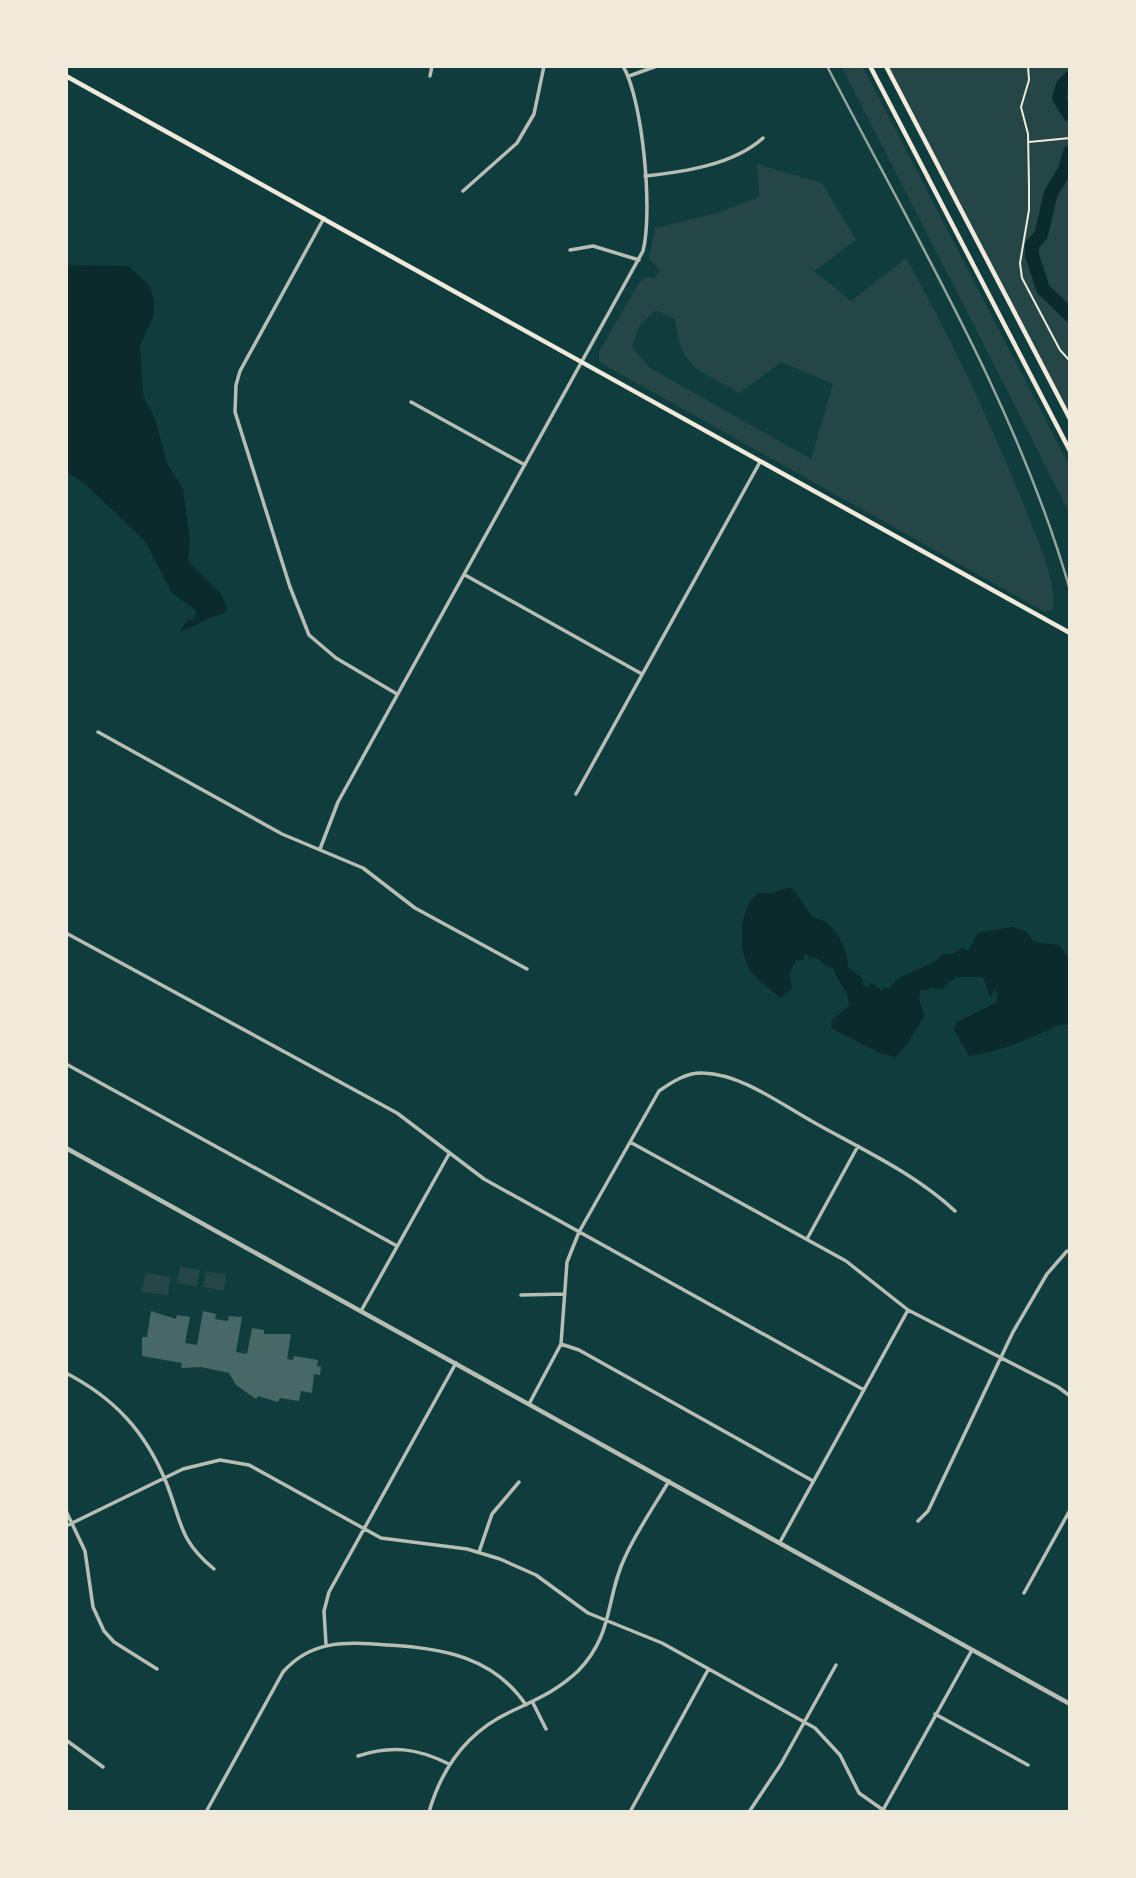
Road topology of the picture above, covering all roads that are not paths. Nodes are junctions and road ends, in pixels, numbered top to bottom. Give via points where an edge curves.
1 (432, 66) edge
2 (544, 66) edge
3 (623, 66) edge
4 (657, 66) edge
5 (870, 66) edge
6 (886, 66) edge
7 (66, 76) edge
8 (430, 76) dead end
9 (629, 76) junction
10 (763, 138) dead end
11 (645, 176) junction
12 (463, 191) dead end
13 (324, 218) junction
14 (570, 250) dead end
15 (639, 260) junction
16 (582, 361) junction
17 (411, 402) dead end
18 (1069, 419) edge
19 (1069, 451) edge
20 (761, 460) junction
21 (526, 464) junction
22 (465, 575) junction
23 (1068, 632) edge
24 (642, 674) junction
25 (397, 694) junction
26 (98, 732) dead end
27 (576, 794) dead end
28 (320, 849) junction
29 (66, 933) edge
30 (527, 969) dead end
31 (66, 1064) edge
32 (630, 1142) junction
33 (858, 1146) junction
34 (66, 1148) edge
35 (449, 1154) junction
36 (955, 1211) dead end
37 (579, 1232) junction
38 (807, 1239) junction
39 (397, 1246) junction
40 (1067, 1251) dead end
41 (565, 1294) junction
42 (522, 1295) dead end
43 (908, 1310) junction
44 (361, 1311) junction
45 (561, 1344) junction
46 (1001, 1358) junction
47 (456, 1363) junction
48 (66, 1373) edge
49 (864, 1390) junction
50 (1069, 1396) edge
51 (529, 1404) junction
52 (164, 1479) junction
53 (669, 1481) junction
54 (813, 1481) junction
55 (519, 1482) dead end
56 (1069, 1510) edge
57 (66, 1511) edge
58 (71, 1521) junction
59 (918, 1521) dead end
60 (66, 1526) edge
61 (364, 1530) junction
62 (779, 1542) junction
63 (479, 1553) junction
64 (214, 1569) dead end
65 (1024, 1593) dead end
66 (608, 1622) junction
67 (326, 1644) junction
68 (972, 1650) junction
69 (836, 1665) dead end
70 (157, 1669) dead end
71 (708, 1670) junction
72 (533, 1703) junction
73 (1069, 1704) edge
74 (526, 1705) junction
75 (935, 1714) junction
76 (805, 1722) junction
77 (546, 1729) dead end
78 (66, 1740) edge
79 (358, 1756) dead end
80 (449, 1764) junction
81 (1028, 1765) dead end
82 (103, 1767) dead end
83 (206, 1811) edge
84 (429, 1811) edge
85 (630, 1811) edge
86 (749, 1811) edge
87 (884, 1811) edge

1 - 8 street
2 - 12 street via 534,114 517,143
3 - 9 street
4 - 9 street
5 - 19 main road
6 - 18 main road
7 - 13 main road
9 - 11 street
10 - 11 street via 691,171
11 - 15 street via 648,232
13 - 16 main road
13 - 25 street via 240,371 235,412 309,635 336,658
14 - 15 street via 593,246
15 - 16 street
16 - 20 main road
16 - 21 street
17 - 21 street
20 - 23 main road
20 - 24 street
21 - 22 street
22 - 24 street
22 - 25 street
24 - 27 street
25 - 28 street via 338,802
26 - 28 street via 282,834
28 - 30 street via 363,868 415,908
29 - 35 street via 397,1112
31 - 39 street
32 - 33 street via 659,1091 693,1073 721,1075 751,1088
32 - 37 street
32 - 38 street
33 - 36 street via 901,1169
33 - 38 street
34 - 44 street
35 - 37 street
35 - 39 street
37 - 41 street via 567,1262
37 - 49 street
38 - 43 street via 846,1261
39 - 44 street
40 - 46 street via 1035,1292
41 - 42 street
41 - 45 street
43 - 46 street
43 - 49 street
44 - 47 street
45 - 51 street
45 - 54 street
46 - 50 street
46 - 59 street via 929,1511
47 - 51 street
47 - 61 street
48 - 52 street via 121,1409
49 - 54 street
51 - 53 street
52 - 58 street
52 - 61 street via 201,1463 235,1461 260,1470
52 - 64 street via 187,1543
53 - 62 street
53 - 66 street via 626,1555
54 - 62 street
55 - 63 street via 492,1514
56 - 65 street
57 - 58 street
58 - 60 street
58 - 70 street via 85,1551 93,1607 104,1631
61 - 63 street via 392,1542
61 - 67 street via 326,1601
62 - 68 street
63 - 66 street via 536,1575 578,1607
66 - 71 street via 648,1636
66 - 72 street via 594,1653 564,1684
67 - 74 street via 399,1645 451,1653 499,1675
67 - 83 street via 306,1652 283,1672
68 - 73 street
68 - 75 street
69 - 76 street
71 - 76 street
71 - 85 street
72 - 74 street
72 - 77 street
74 - 80 street via 482,1728
75 - 81 street
75 - 87 street
76 - 86 street
76 - 87 street via 832,1745 859,1793
78 - 82 street
79 - 80 street via 414,1749
80 - 84 street

